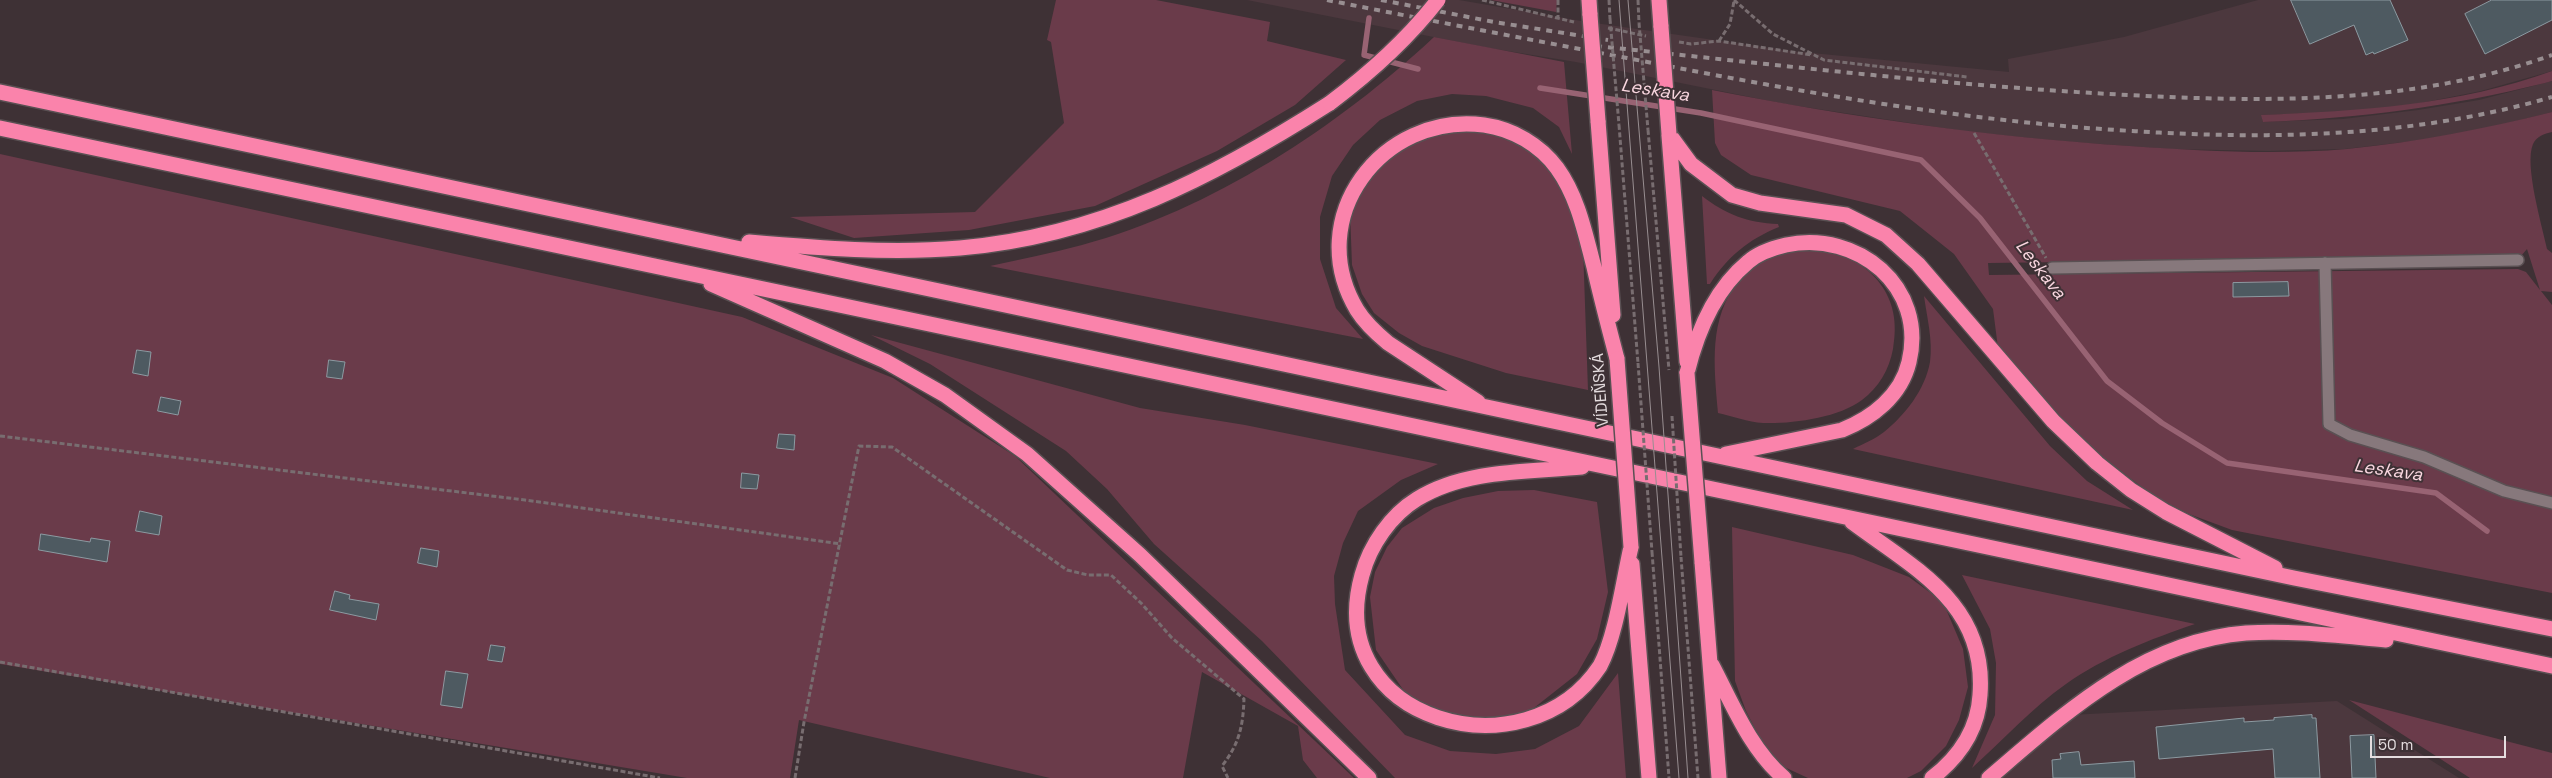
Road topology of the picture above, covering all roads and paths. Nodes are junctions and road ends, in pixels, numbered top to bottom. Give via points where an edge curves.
1 (1438, 0) edge
2 (1482, 0) edge
3 (1558, 0) edge
4 (1609, 0) edge
5 (1638, 0) edge
6 (1659, 0) edge
7 (1734, 0) edge
8 (1590, 16) edge
9 (1558, 18) junction
10 (1658, 32) junction
11 (1673, 41) dead end
12 (1719, 42) junction
13 (1812, 55) junction
14 (1966, 77) dead end
15 (0, 92) edge
16 (0, 128) edge
17 (1974, 133) dead end
18 (1669, 134) junction
19 (685, 237) junction
20 (2518, 260) dead end
21 (2325, 263) junction
22 (2052, 268) joint
23 (679, 271) junction
24 (1617, 359) junction
25 (1687, 373) junction
26 (1670, 379) dead end
27 (1486, 406) junction
28 (1672, 409) dead end
29 (0, 436) edge
30 (1720, 455) junction
31 (1597, 465) junction
32 (2552, 503) edge
33 (1846, 518) junction
34 (841, 544) junction
35 (1630, 547) junction
36 (2294, 578) junction
37 (2552, 629) edge
38 (2445, 644) junction
39 (1709, 659) junction
40 (0, 662) edge
41 (2552, 666) edge
42 (660, 778) edge
43 (795, 778) edge
44 (1228, 778) edge
45 (1369, 778) edge
46 (1649, 778) edge
47 (1669, 778) edge
48 (1698, 778) edge
49 (1718, 778) edge
50 (1784, 778) edge
51 (1932, 778) edge
52 (1989, 778) edge

1 - 19 highway, bridge via 1398,46 1330,102 1244,156 1157,199 1118,214 1035,236 960,248 822,248
2 - 9 path
3 - 9 path
4 - 47 path, bridge
5 - 26 path, bridge
6 - 10 highway
7 - 12 path via 1730,24
7 - 13 path via 1773,34
8 - 9 path
8 - 10 path
8 - 24 highway, VÍDEŇSKÁ, bridge
10 - 18 highway, bridge
11 - 12 path via 1691,44
12 - 13 path
13 - 14 path via 1824,60
15 - 19 highway
16 - 23 highway
17 - 22 path
18 - 25 highway
18 - 36 highway via 1691,164 1732,194 1760,203 1846,216 1886,235 1918,264 2053,422 2114,478 2166,512
19 - 27 highway
20 - 21 lane
21 - 22 lane
21 - 32 lane via 2330,424 2350,435 2424,458 2504,491
23 - 31 highway
23 - 45 highway via 885,361 983,420 1071,491
24 - 27 highway via 1578,210 1567,183 1553,163 1525,139 1493,126 1456,123 1429,128 1390,148 1359,180 1343,220 1342,267 1356,309 1375,332
24 - 35 highway, VÍDEŇSKÁ, bridge
25 - 30 highway via 1699,332 1719,294 1749,261 1777,247 1809,242 1839,246 1854,252 1891,279 1906,306 1912,336 1908,366 1902,381 1882,406 1842,430
25 - 39 highway, bridge
27 - 30 highway
28 - 48 path, bridge
29 - 34 path via 525,500
30 - 36 highway
31 - 33 highway
31 - 35 highway via 1463,480 1436,489 1404,509 1371,549 1359,585 1357,622 1366,658 1392,697 1414,715 1448,731 1481,736 1511,734 1541,724 1580,695 1601,664
33 - 38 highway
33 - 51 highway via 1940,588 1961,612 1974,640 1981,685 1974,724 1962,748
34 - 43 path
34 - 44 path via 859,446 892,447 1067,570 1088,575 1111,575 1141,602 1172,638 1244,699 1242,729 1222,766
35 - 46 highway, VÍDEŇSKÁ
36 - 37 highway
38 - 41 highway
38 - 52 highway via 2273,633 2225,636 2200,642 2152,659 2104,684
39 - 49 highway
39 - 50 highway via 1754,743
40 - 42 path

